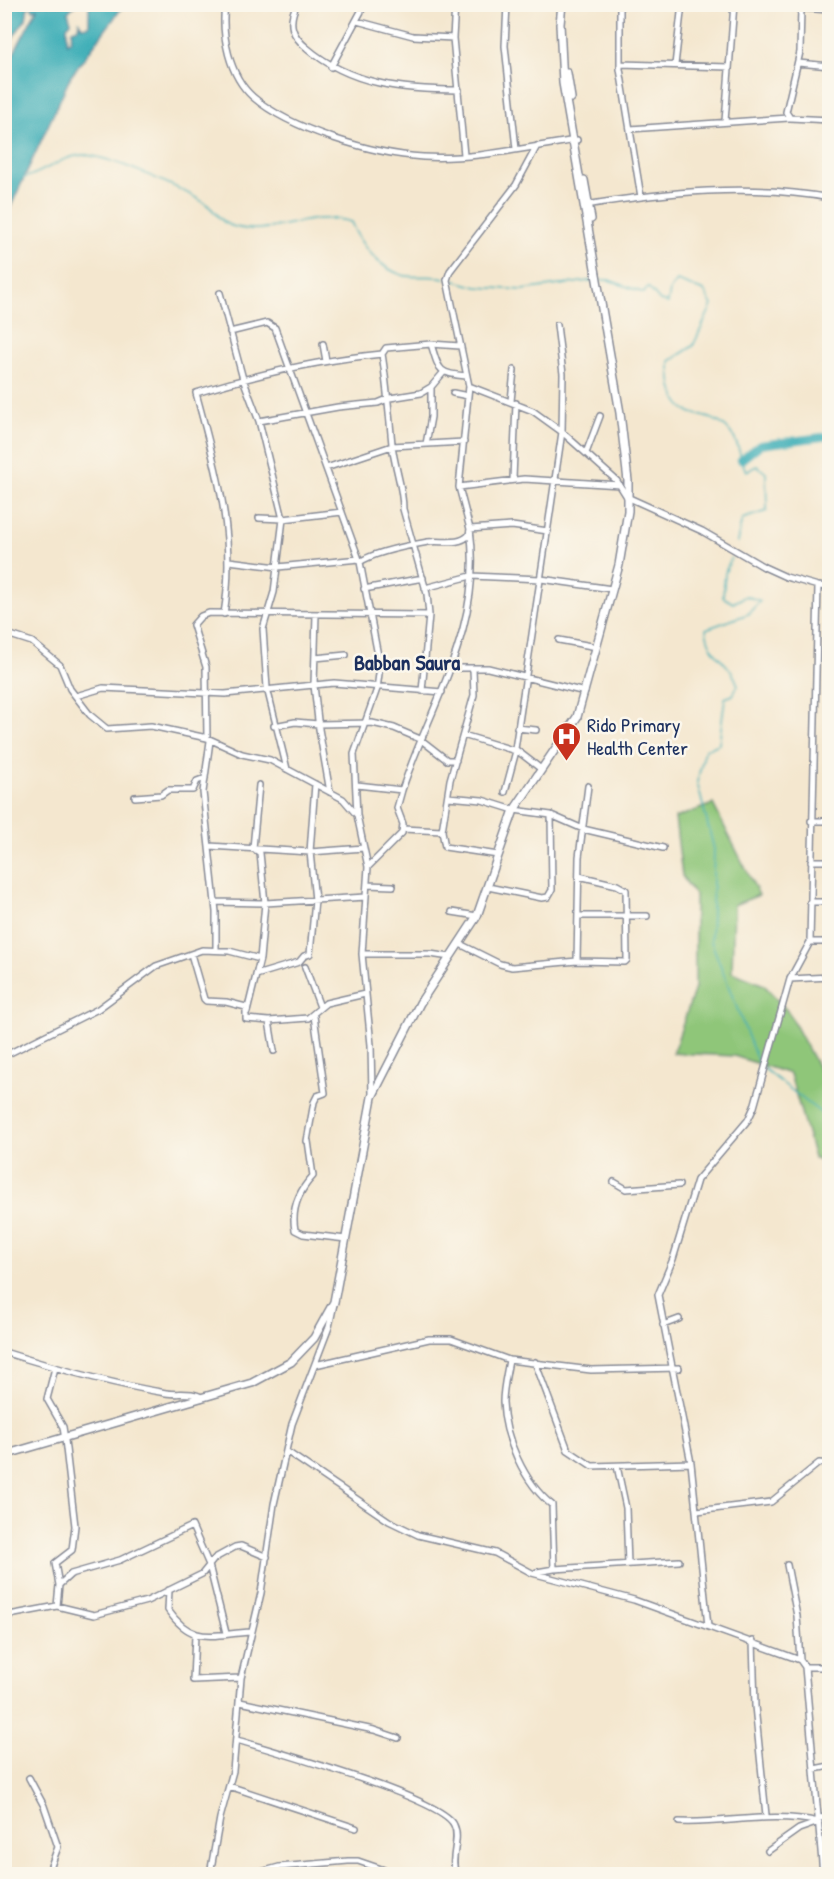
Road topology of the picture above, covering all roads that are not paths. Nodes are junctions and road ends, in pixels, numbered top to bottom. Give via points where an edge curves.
1 (225, 4) edge
2 (297, 4) edge
3 (365, 4) edge
4 (455, 4) edge
5 (507, 4) edge
6 (564, 4) edge
7 (620, 4) edge
8 (682, 4) edge
9 (734, 4) edge
10 (830, 10) edge
11 (357, 21) junction
12 (453, 38) junction
13 (798, 63) junction
14 (620, 64) junction
15 (675, 65) junction
16 (830, 66) edge
17 (331, 67) junction
18 (729, 67) junction
19 (459, 90) junction
20 (790, 118) junction
21 (830, 120) edge
22 (725, 121) junction
23 (630, 129) junction
24 (575, 140) junction
25 (537, 146) junction
26 (516, 149) junction
27 (464, 155) junction
28 (641, 197) junction
29 (829, 198) edge
30 (586, 204) junction
31 (220, 293) dead end
32 (557, 325) dead end
33 (230, 332) junction
34 (323, 344) dead end
35 (431, 344) junction
36 (460, 346) junction
37 (382, 354) junction
38 (326, 361) junction
39 (290, 368) junction
40 (514, 370) dead end
41 (443, 373) junction
42 (466, 376) junction
43 (243, 379) junction
44 (469, 386) junction
45 (431, 387) junction
46 (453, 393) dead end
47 (468, 396) junction
48 (390, 398) junction
49 (514, 402) junction
50 (306, 413) junction
51 (600, 416) dead end
52 (259, 421) junction
53 (562, 432) junction
54 (464, 442) junction
55 (426, 444) junction
56 (392, 446) junction
57 (586, 453) junction
58 (326, 468) junction
59 (513, 479) junction
60 (554, 480) junction
61 (620, 485) junction
62 (459, 487) junction
63 (627, 497) junction
64 (342, 512) junction
65 (259, 518) dead end
66 (283, 519) junction
67 (470, 530) junction
68 (548, 531) junction
69 (414, 545) junction
70 (229, 561) junction
71 (359, 561) junction
72 (278, 567) junction
73 (471, 576) junction
74 (423, 578) junction
75 (541, 579) junction
76 (818, 586) junction
77 (830, 587) edge
78 (425, 588) junction
79 (364, 589) junction
80 (612, 589) junction
81 (224, 614) junction
82 (316, 614) junction
83 (266, 615) junction
84 (371, 615) junction
85 (429, 615) junction
86 (4, 633) edge
87 (559, 640) dead end
88 (597, 647) junction
89 (346, 655) dead end
90 (315, 658) junction
91 (451, 668) junction
92 (473, 669) junction
93 (526, 676) junction
94 (315, 685) junction
95 (267, 688) junction
96 (377, 689) junction
97 (422, 691) junction
98 (208, 692) junction
99 (442, 692) junction
100 (585, 692) junction
101 (76, 696) junction
102 (318, 724) junction
103 (362, 724) junction
104 (274, 726) junction
105 (518, 728) junction
106 (536, 730) dead end
107 (463, 735) junction
108 (208, 739) junction
109 (420, 740) junction
110 (516, 752) junction
111 (456, 760) junction
112 (287, 769) junction
113 (541, 769) junction
114 (206, 778) junction
115 (315, 784) junction
116 (259, 785) dead end
117 (357, 785) junction
118 (588, 786) dead end
119 (402, 790) junction
120 (330, 792) junction
121 (505, 792) dead end
122 (135, 797) dead end
123 (448, 797) junction
124 (354, 806) junction
125 (514, 810) junction
126 (551, 815) junction
127 (811, 821) junction
128 (830, 821) edge
129 (403, 829) junction
130 (584, 829) junction
131 (442, 831) junction
132 (209, 846) junction
133 (253, 848) junction
134 (364, 848) junction
135 (663, 848) dead end
136 (310, 852) junction
137 (498, 855) junction
138 (811, 861) junction
139 (830, 861) edge
140 (368, 867) junction
141 (579, 876) junction
142 (367, 885) junction
143 (393, 886) dead end
144 (488, 887) junction
145 (366, 897) junction
146 (315, 900) junction
147 (215, 902) junction
148 (810, 902) junction
149 (830, 902) edge
150 (265, 903) junction
151 (452, 912) dead end
152 (627, 915) junction
153 (477, 916) junction
154 (578, 916) junction
155 (647, 916) dead end
156 (810, 942) junction
157 (830, 942) edge
158 (460, 944) junction
159 (216, 950) junction
160 (191, 954) junction
161 (362, 954) junction
162 (450, 957) junction
163 (260, 959) junction
164 (577, 961) junction
165 (305, 967) dead end
166 (256, 975) junction
167 (830, 977) edge
168 (790, 980) junction
169 (365, 994) junction
170 (320, 1007) junction
171 (314, 1016) junction
172 (246, 1019) junction
173 (269, 1021) junction
174 (274, 1051) dead end
175 (4, 1056) edge
176 (372, 1097) junction
177 (614, 1182) dead end
178 (679, 1185) dead end
179 (346, 1239) junction
180 (334, 1302) junction
181 (679, 1319) dead end
182 (663, 1325) junction
183 (4, 1352) edge
184 (508, 1360) junction
185 (535, 1362) junction
186 (315, 1365) junction
187 (55, 1368) junction
188 (672, 1368) junction
189 (679, 1368) dead end
190 (204, 1399) junction
191 (65, 1438) junction
192 (286, 1451) junction
193 (4, 1455) edge
194 (691, 1463) junction
195 (830, 1464) edge
196 (617, 1466) junction
197 (697, 1511) junction
198 (267, 1557) junction
199 (679, 1561) dead end
200 (209, 1564) junction
201 (628, 1564) junction
202 (787, 1565) dead end
203 (554, 1569) junction
204 (532, 1573) junction
205 (59, 1585) junction
206 (169, 1590) junction
207 (57, 1606) junction
208 (4, 1616) edge
209 (708, 1626) junction
210 (251, 1632) junction
211 (226, 1633) junction
212 (195, 1635) junction
213 (753, 1641) junction
214 (801, 1660) junction
215 (805, 1667) junction
216 (830, 1667) edge
217 (242, 1678) junction
218 (240, 1702) junction
219 (398, 1738) dead end
220 (237, 1740) junction
221 (830, 1766) edge
222 (814, 1769) junction
223 (29, 1778) dead end
224 (229, 1786) junction
225 (766, 1815) junction
226 (830, 1817) edge
227 (818, 1820) junction
228 (679, 1822) dead end
229 (356, 1828) dead end
230 (768, 1851) dead end
231 (48, 1875) edge
232 (210, 1875) edge
233 (254, 1875) edge
234 (396, 1875) edge
235 (456, 1875) edge
236 (823, 1875) edge

1 - 27 street via 228,54 253,97 282,115 360,147 424,157
2 - 17 street via 290,26 296,39
3 - 11 street
4 - 12 street
5 - 26 street via 505,57
6 - 24 main road via 565,64
7 - 14 street
8 - 15 street
9 - 18 street
10 - 13 street via 801,8
11 - 12 street via 413,36
11 - 17 street
12 - 19 street
13 - 16 street
13 - 20 street via 786,112
14 - 15 street
14 - 23 street
15 - 18 street
17 - 19 street via 375,83 416,90
18 - 22 street
19 - 27 street
20 - 21 street
20 - 22 street
22 - 23 street
23 - 28 street
24 - 25 street
24 - 30 main road
25 - 26 street
25 - 36 street via 516,184 450,271 447,280
26 - 27 street
28 - 29 street via 777,192
28 - 30 street
30 - 63 main road via 629,440 631,478
31 - 33 street
32 - 53 street via 563,374
33 - 39 street via 272,324
33 - 43 street
34 - 38 street
35 - 36 street
35 - 37 street via 386,348
35 - 41 street
36 - 42 street
37 - 38 street
37 - 48 street
38 - 39 street
39 - 43 street
39 - 50 street
40 - 49 street
41 - 42 street
41 - 45 street
42 - 44 street
43 - 52 street
43 - 70 street via 196,393 224,500
44 - 47 street
44 - 49 street
45 - 48 street via 421,393
45 - 55 street
46 - 47 street
47 - 54 street
48 - 50 street
48 - 56 street
49 - 53 street
49 - 59 street
50 - 52 street
50 - 58 street
51 - 57 street
52 - 66 street
53 - 57 street
53 - 60 street
54 - 55 street
54 - 62 street
55 - 56 street
56 - 58 street
56 - 69 street
57 - 61 street
58 - 64 street
59 - 60 street
59 - 62 street
60 - 61 street
60 - 68 street
61 - 63 street
62 - 67 street
63 - 76 street via 702,531 764,567
63 - 80 main road via 624,538
64 - 66 street
64 - 71 street
65 - 66 street
66 - 72 street
67 - 68 street via 512,526
67 - 69 street via 465,540 458,542
67 - 73 street
68 - 75 street
69 - 71 street
69 - 74 street
70 - 72 street
70 - 81 street
71 - 72 street
71 - 79 street
72 - 83 street
73 - 75 street
73 - 78 street
73 - 91 street via 462,640
74 - 78 street
74 - 79 street
75 - 80 street
75 - 93 street
76 - 77 street
76 - 127 street
78 - 85 street
79 - 84 street
80 - 88 main road
81 - 83 street
81 - 98 street via 201,616 193,625 206,667
82 - 83 street
82 - 84 street
82 - 90 street
83 - 95 street via 263,629
84 - 85 street
84 - 96 street via 379,651
85 - 97 street
86 - 101 street via 32,642 60,665
87 - 88 street
88 - 100 main road
89 - 90 street
90 - 94 street
91 - 92 street
91 - 99 street
92 - 93 street
92 - 107 street via 474,695
93 - 100 street
93 - 105 street
94 - 95 street
94 - 96 street via 355,684
94 - 102 street
95 - 98 street via 243,693
95 - 104 street
96 - 97 street
96 - 103 street
97 - 99 street
98 - 101 street via 103,688
98 - 108 street
99 - 109 street
100 - 113 main road via 568,733
101 - 108 street via 90,716 107,729 151,726
102 - 103 street
102 - 104 street via 295,722
102 - 120 street
103 - 109 street via 394,728
103 - 117 street via 354,754
104 - 112 street
105 - 106 street
105 - 110 street
107 - 110 street
107 - 111 street
108 - 112 street via 242,754 264,757
108 - 114 street
109 - 111 street via 447,760
109 - 119 street
110 - 113 street
110 - 121 street
111 - 123 street
112 - 115 street
113 - 125 main road
114 - 122 street via 197,781 193,790
114 - 132 street via 203,792
115 - 120 street
115 - 136 street
116 - 133 street
117 - 119 street
117 - 124 street
118 - 130 street
119 - 129 street via 397,808
120 - 124 street
123 - 125 street via 482,800
123 - 131 street
124 - 134 street
125 - 126 street
125 - 137 main road
126 - 130 street
126 - 144 street via 552,890 548,897
127 - 128 street
127 - 138 street
129 - 131 street
129 - 140 street via 399,838
130 - 135 street
130 - 141 street
131 - 137 street via 445,848
132 - 133 street
132 - 147 street
133 - 136 street
133 - 150 street via 260,853
134 - 136 street
134 - 140 street
136 - 146 street
137 - 144 main road
138 - 139 street
138 - 148 street
140 - 142 street
141 - 152 street via 626,890
141 - 154 street
142 - 143 street
142 - 145 street
144 - 153 main road
145 - 146 street
145 - 161 street
146 - 150 street
146 - 166 street via 310,954 299,962
147 - 150 street
147 - 159 street
148 - 149 street
148 - 156 street
150 - 163 street
151 - 153 street
152 - 154 street
152 - 155 street
152 - 164 street via 627,960
153 - 158 main road
154 - 164 street
156 - 157 street
156 - 168 street
158 - 162 main road
158 - 164 street via 512,967
159 - 160 street
159 - 163 street
160 - 172 street via 206,1001 246,1007
160 - 175 street via 156,966 98,1010
161 - 162 street
161 - 169 street
162 - 176 main road via 420,1003
163 - 166 street
165 - 170 street
166 - 172 street
167 - 168 street
168 - 182 street via 748,1120 697,1180 673,1259 659,1286
169 - 170 street
169 - 176 street
170 - 171 street
171 - 173 street
171 - 179 street via 325,1093 314,1102 307,1141 313,1176 300,1190 293,1219 295,1230 303,1234
172 - 173 street
173 - 174 street
176 - 179 main road
177 - 178 street via 626,1189
179 - 180 main road
180 - 186 street
180 - 190 main road via 314,1338 291,1362 252,1383
181 - 182 street
182 - 188 street
183 - 187 street
184 - 185 street
184 - 186 street via 451,1339 429,1339
184 - 203 street via 505,1419 530,1484 552,1505
185 - 188 street via 591,1370
185 - 196 street via 568,1450 592,1466
186 - 192 street
187 - 190 street via 116,1384
187 - 191 street via 47,1400 63,1426
188 - 189 street
188 - 194 street
190 - 191 main road
191 - 193 main road
191 - 205 street via 75,1526 72,1550 55,1563
192 - 198 street
192 - 204 street via 407,1530 495,1553
194 - 196 street
194 - 197 street
195 - 197 street via 819,1463 771,1502
196 - 201 street via 626,1508
197 - 209 street
198 - 200 street via 235,1546
198 - 210 street
199 - 201 street
200 - 205 street via 194,1527 189,1526 120,1560 71,1574
200 - 206 street via 202,1574
200 - 211 street
201 - 203 street
202 - 214 street
203 - 204 street
204 - 209 street via 634,1600
205 - 207 street
206 - 207 street via 147,1601 94,1615
206 - 212 street via 168,1610 185,1631
207 - 208 street
209 - 213 street
210 - 211 street
210 - 217 street
211 - 212 street
212 - 217 street via 193,1680
213 - 214 street
213 - 225 street
214 - 215 street
215 - 216 street
215 - 222 street
217 - 218 street
218 - 219 street
218 - 220 street
220 - 224 street
220 - 235 street via 330,1766 419,1802 452,1821 456,1829 452,1866
221 - 222 street
222 - 227 street
223 - 231 street via 58,1847
224 - 229 street
224 - 232 street
225 - 227 street
225 - 228 street via 711,1823
226 - 227 street
227 - 230 street
227 - 236 street
233 - 234 street via 279,1867 348,1861

